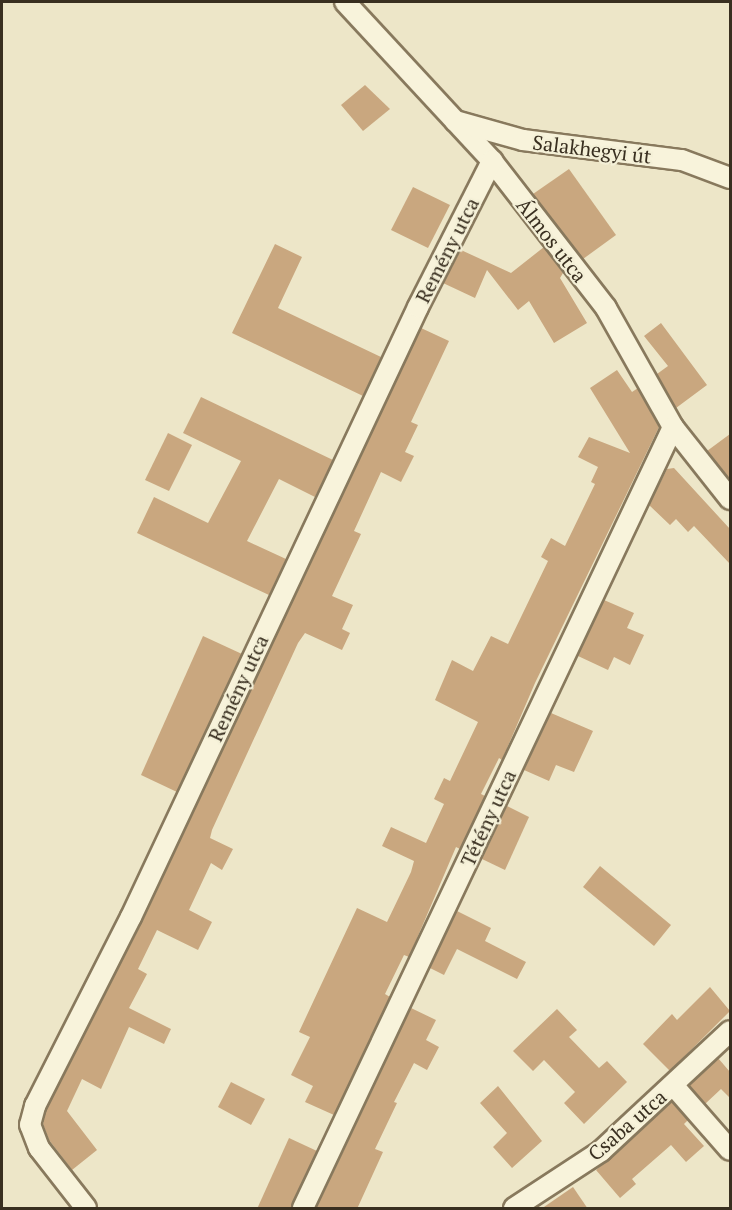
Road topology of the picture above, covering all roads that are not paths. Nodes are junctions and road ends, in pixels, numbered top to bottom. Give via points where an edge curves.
1 (351, 9) edge
2 (452, 121) junction
3 (492, 161) junction
4 (730, 178) edge
5 (673, 427) junction
6 (730, 499) edge
7 (730, 1031) edge
8 (673, 1085) junction
9 (730, 1150) edge
10 (86, 1209) edge
11 (303, 1209) edge
12 (514, 1209) edge

1 - 2 street, Álmos utca
2 - 3 street, Álmos utca
2 - 4 street, Salakhegyi út via 523,140 682,160
3 - 5 street, Álmos utca via 606,308
3 - 10 street, Remény utca via 413,317 131,917 35,1106 30,1125 39,1148
5 - 6 street, Álmos utca
5 - 11 street, Tétény utca
7 - 8 street, Csaba utca
8 - 9 street
8 - 12 street, Csaba utca via 601,1151

